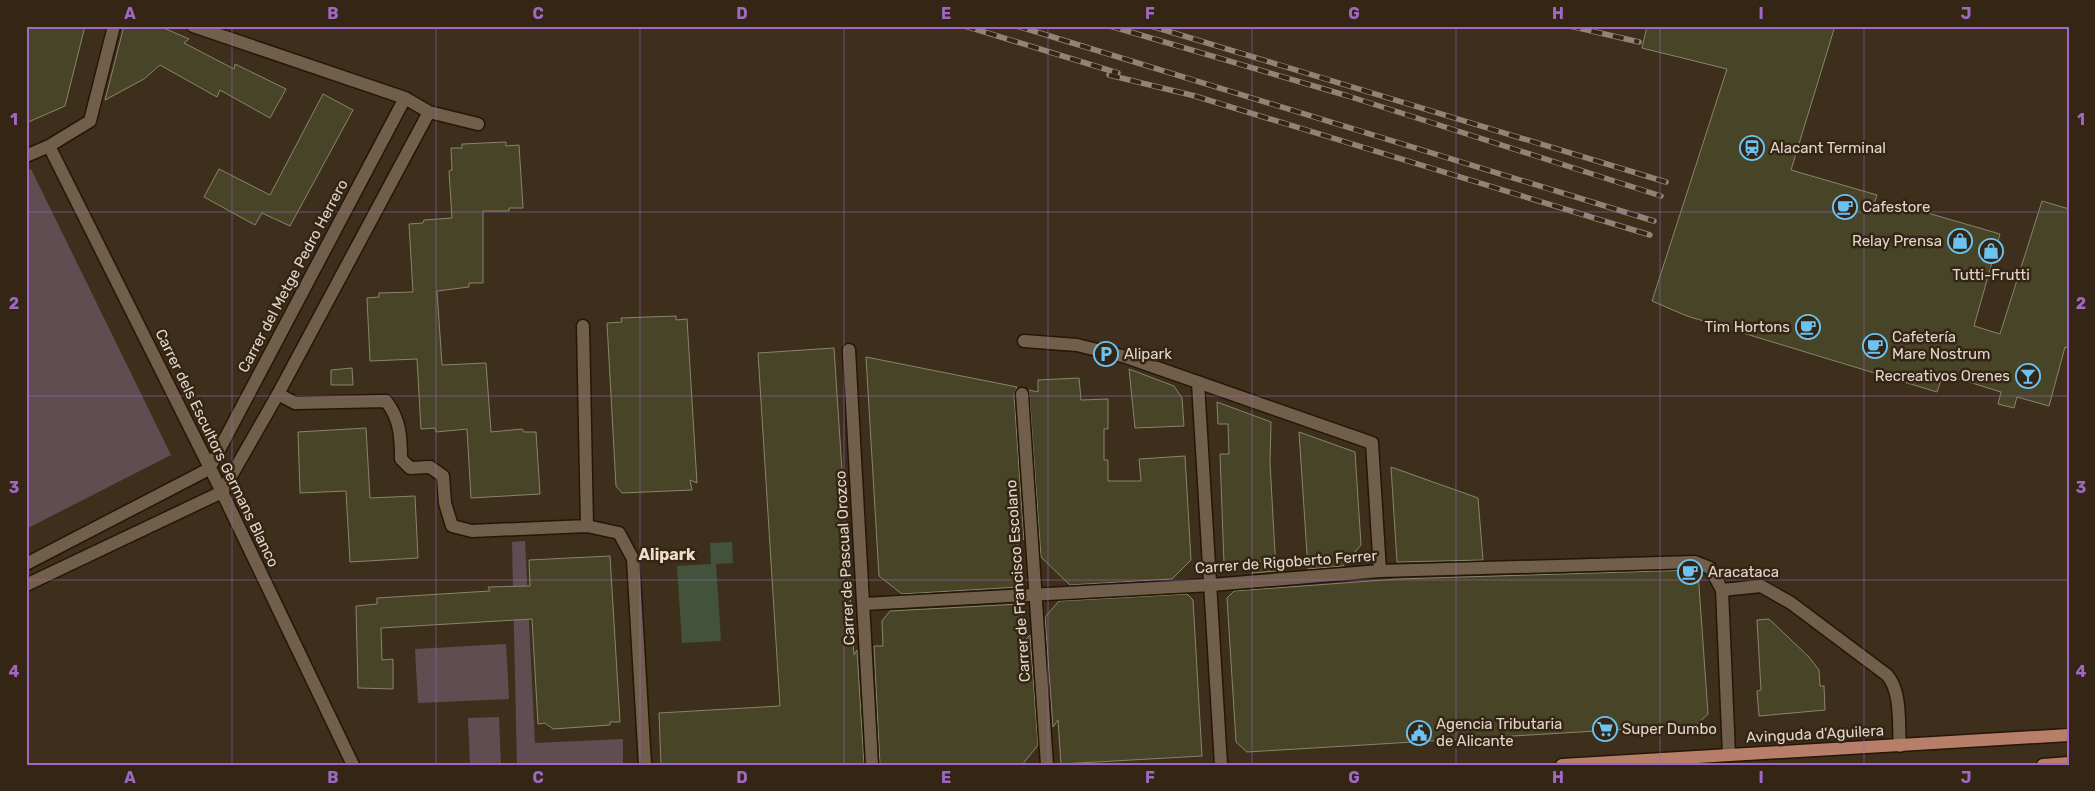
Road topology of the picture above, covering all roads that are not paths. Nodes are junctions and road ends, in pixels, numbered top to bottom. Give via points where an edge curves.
1 (114, 26) edge
2 (193, 26) edge
3 (405, 98) junction
4 (429, 112) junction
5 (478, 124) dead end
6 (49, 146) junction
7 (26, 156) edge
8 (583, 326) dead end
9 (1024, 341) dead end
10 (849, 350) dead end
11 (1198, 383) junction
12 (278, 394) junction
13 (1022, 394) dead end
14 (209, 469) junction
15 (222, 492) junction
16 (587, 526) junction
17 (26, 564) edge
18 (1380, 571) junction
19 (1210, 584) junction
20 (26, 585) edge
21 (1722, 590) junction
22 (1035, 595) junction
23 (864, 604) junction
24 (2069, 735) edge
25 (1900, 746) junction
26 (1729, 755) junction
27 (2069, 763) edge
28 (353, 765) edge
29 (645, 765) edge
30 (872, 765) edge
31 (1047, 765) edge
32 (1222, 765) edge
33 (1562, 765) edge
34 (2043, 765) edge

1 - 6 street via 90,121
2 - 3 street
3 - 4 street
3 - 14 street, Carrer del Metge Pedro Herrero
4 - 5 street
4 - 12 street
6 - 7 street
6 - 14 street, Carrer dels Escultors Germans Blanco
8 - 16 street
9 - 11 street via 1085,347 1126,357
10 - 23 street, Carrer de Pascual Orozco
11 - 18 street via 1372,444
11 - 19 street
12 - 15 street
12 - 16 street via 295,403 386,401 396,413 401,434 401,459 410,468 430,467 443,476 445,503 452,526 472,531
13 - 22 street, Carrer de Francisco Escolano
14 - 15 street, Carrer dels Escultors Germans Blanco
14 - 17 street
15 - 20 street
15 - 28 street, Carrer dels Escultors Germans Blanco
16 - 29 street via 619,533 633,559
18 - 19 street, Carrer de Rigoberto Ferrer
18 - 21 street, Carrer de Rigoberto Ferrer via 1695,562 1710,568
19 - 22 street, Carrer de Rigoberto Ferrer
19 - 32 street
21 - 25 street via 1761,586 1790,603 1887,676 1896,691
21 - 26 street
22 - 23 street, Carrer de Rigoberto Ferrer
22 - 31 street, Carrer de Francisco Escolano
23 - 30 street, Carrer de Pascual Orozco
24 - 25 main road, Avinguda d'Aguilera
25 - 26 main road, Avinguda d'Aguilera
26 - 33 main road, Avinguda d'Aguilera
27 - 34 main road

